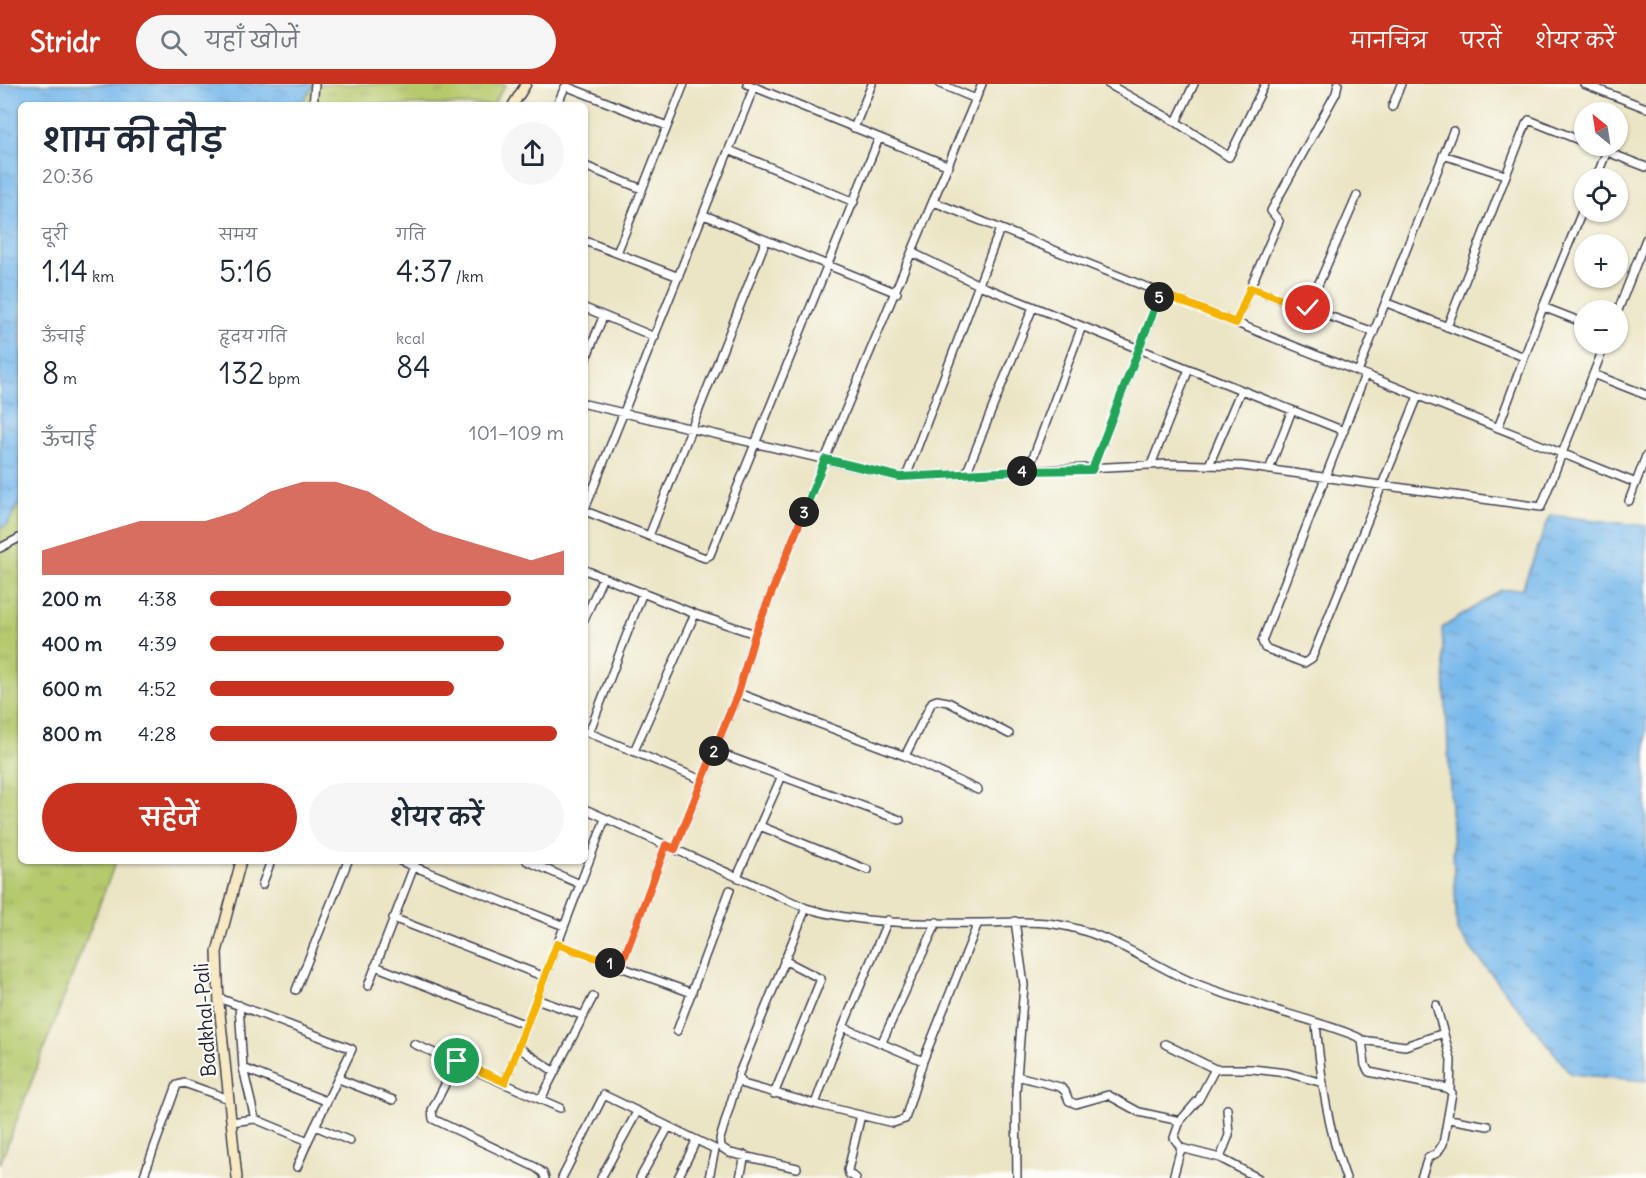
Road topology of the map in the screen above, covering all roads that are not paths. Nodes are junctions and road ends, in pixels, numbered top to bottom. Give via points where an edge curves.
1 (315, 84) edge
2 (526, 84) edge
3 (684, 84) edge
4 (872, 84) edge
5 (940, 84) edge
6 (982, 84) edge
7 (1108, 84) edge
8 (1194, 84) edge
9 (1265, 84) edge
10 (1338, 84) edge
11 (1401, 84) edge
12 (1584, 84) edge
13 (751, 86) edge
14 (976, 99) junction
15 (313, 102) edge
16 (515, 102) edge
17 (558, 102) edge
18 (1392, 107) dead end
19 (1646, 108) edge
20 (1176, 122) junction
21 (667, 126) junction
22 (854, 128) junction
23 (1453, 131) dead end
24 (879, 138) junction
25 (1574, 138) edge
26 (729, 150) junction
27 (1443, 155) junction
28 (1619, 156) edge
29 (949, 166) junction
30 (588, 167) edge
31 (1646, 167) edge
32 (1505, 175) junction
33 (642, 189) junction
34 (1357, 196) dead end
35 (854, 201) junction
36 (934, 202) junction
37 (704, 214) junction
38 (1578, 222) edge
39 (1000, 229) junction
40 (766, 240) junction
41 (588, 242) edge
42 (1646, 242) edge
43 (913, 253) junction
44 (616, 254) junction
45 (828, 265) junction
46 (679, 277) junction
47 (979, 285) junction
48 (1250, 288) junction
49 (897, 293) junction
50 (1161, 293) junction
51 (1622, 300) edge
52 (1387, 303) junction
53 (1033, 307) junction
54 (1543, 307) junction
55 (1308, 308) junction
56 (588, 309) edge
57 (603, 316) junction
58 (1574, 319) edge
59 (1236, 323) junction
60 (1082, 326) junction
61 (1447, 327) junction
62 (1374, 332) junction
63 (655, 337) junction
64 (1138, 349) junction
65 (588, 354) edge
66 (1601, 354) edge
67 (1524, 357) junction
68 (1189, 369) junction
69 (1362, 374) junction
70 (1593, 374) junction
71 (1240, 390) junction
72 (1646, 395) edge
73 (1418, 396) junction
74 (588, 405) edge
75 (1292, 410) junction
76 (625, 413) junction
77 (1498, 428) junction
78 (692, 430) junction
79 (1344, 431) junction
80 (754, 442) junction
81 (1562, 454) junction
82 (1646, 456) edge
83 (825, 459) junction
84 (1151, 465) junction
85 (1209, 465) junction
86 (1092, 470) junction
87 (1269, 470) junction
88 (1028, 471) junction
89 (966, 474) junction
90 (906, 477) junction
91 (1325, 478) junction
92 (1636, 483) junction
93 (1382, 485) junction
94 (1629, 501) dead end
95 (588, 503) edge
96 (588, 511) edge
97 (649, 536) junction
98 (18, 539) edge
99 (0, 548) edge
100 (588, 571) edge
101 (603, 577) junction
102 (643, 592) junction
103 (588, 611) edge
104 (695, 614) junction
105 (755, 634) junction
106 (738, 693) junction
107 (588, 730) edge
108 (588, 732) edge
109 (1009, 734) dead end
110 (634, 751) junction
111 (714, 751) junction
112 (905, 756) junction
113 (781, 778) junction
114 (702, 780) junction
115 (978, 790) dead end
116 (588, 810) edge
117 (605, 819) junction
118 (900, 820) dead end
119 (760, 826) junction
120 (666, 845) junction
121 (675, 849) junction
122 (588, 863) edge
123 (240, 864) edge
124 (270, 864) edge
125 (347, 864) edge
126 (415, 864) edge
127 (534, 864) edge
128 (588, 864) edge
129 (868, 870) dead end
130 (736, 877) junction
131 (580, 884) junction
132 (262, 885) dead end
133 (730, 890) dead end
134 (806, 908) junction
135 (393, 918) junction
136 (888, 920) junction
137 (1015, 921) junction
138 (937, 922) junction
139 (978, 923) junction
140 (564, 926) junction
141 (557, 944) junction
142 (784, 960) junction
143 (375, 966) junction
144 (621, 966) junction
145 (545, 977) junction
146 (368, 986) dead end
147 (296, 990) dead end
148 (692, 993) junction
149 (219, 998) junction
150 (593, 998) dead end
151 (536, 999) junction
152 (238, 1005) junction
153 (1436, 1005) dead end
154 (584, 1016) junction
155 (1316, 1024) junction
156 (526, 1025) junction
157 (843, 1027) junction
158 (678, 1031) dead end
159 (1444, 1033) junction
160 (1362, 1040) junction
161 (882, 1042) junction
162 (414, 1044) dead end
163 (1165, 1044) dead end
164 (519, 1048) junction
165 (457, 1061) junction
166 (923, 1061) junction
167 (243, 1068) junction
168 (1215, 1069) junction
169 (555, 1072) junction
170 (1017, 1076) junction
171 (339, 1079) junction
172 (738, 1079) junction
173 (505, 1082) junction
174 (1323, 1083) junction
175 (1450, 1090) junction
176 (774, 1094) junction
177 (229, 1099) junction
178 (542, 1099) junction
179 (393, 1100) dead end
180 (326, 1101) junction
181 (814, 1104) junction
182 (560, 1108) dead end
183 (1227, 1109) dead end
184 (637, 1112) junction
185 (861, 1115) junction
186 (255, 1119) junction
187 (1449, 1119) junction
188 (1180, 1121) junction
189 (231, 1122) junction
190 (315, 1126) junction
191 (1488, 1126) dead end
192 (668, 1128) junction
193 (308, 1141) junction
194 (350, 1141) dead end
195 (696, 1141) junction
196 (1181, 1148) junction
197 (745, 1155) junction
198 (1220, 1158) junction
199 (297, 1167) dead end
200 (797, 1168) dead end
201 (1249, 1176) edge
202 (143, 1178) edge
203 (237, 1178) edge
204 (545, 1178) edge
205 (562, 1178) edge
206 (601, 1178) edge
207 (640, 1178) edge
208 (678, 1178) edge
209 (709, 1178) edge
210 (740, 1178) edge
211 (856, 1178) edge
212 (1017, 1178) edge
213 (1173, 1178) edge
214 (1258, 1178) edge
215 (1346, 1178) edge
216 (1421, 1178) edge

1 - 15 street
2 - 16 street
3 - 21 street
4 - 22 street
5 - 14 street
6 - 14 street
7 - 20 street
8 - 20 street
9 - 20 street via 1229,157
10 - 48 street via 1271,211 1279,221
11 - 18 street
12 - 19 street
13 - 22 street
13 - 26 street
14 - 29 street
17 - 21 street via 568,87
21 - 33 street
22 - 24 street
23 - 27 street
24 - 29 street
24 - 35 street
25 - 32 street via 1529,120
26 - 35 street
26 - 37 street
27 - 32 street
27 - 52 street
28 - 31 street
29 - 36 street
30 - 33 street
32 - 61 street
33 - 44 street
34 - 55 street
35 - 45 street
36 - 39 street
36 - 43 street
37 - 40 street
37 - 46 street
38 - 54 street
39 - 47 street
39 - 50 street
40 - 45 street
40 - 78 street
41 - 44 street
42 - 51 street
43 - 47 street
43 - 49 street
44 - 46 street
45 - 49 street
45 - 80 street
46 - 63 street
47 - 53 street
47 - 90 street
48 - 55 street
48 - 59 street
49 - 83 street
50 - 59 street
50 - 64 street
52 - 61 street
52 - 62 street
53 - 60 street
53 - 89 street
54 - 58 street
54 - 67 street
55 - 62 street
56 - 57 street
57 - 63 street
57 - 65 street
59 - 69 street
60 - 64 street
60 - 88 street
61 - 67 street
62 - 69 street
63 - 76 street
64 - 68 street
64 - 86 street
66 - 70 street
67 - 77 street
68 - 71 street
68 - 84 street
69 - 73 street
69 - 79 street
70 - 72 street
70 - 81 street
71 - 75 street
71 - 85 street
73 - 77 street
73 - 93 street
74 - 76 street
75 - 79 street
75 - 87 street
76 - 78 street
76 - 95 street
77 - 81 street
78 - 80 street
78 - 97 street
79 - 91 street
80 - 83 street
80 - 97 street via 710,555 705,558
81 - 92 street
81 - 93 street via 1541,507
82 - 92 street
83 - 90 street
83 - 105 street
84 - 85 street
84 - 86 street
85 - 87 street
86 - 88 street
87 - 91 street
88 - 89 street
89 - 90 street
91 - 93 street
91 - 93 street via 1262,641 1264,648 1304,663 1312,658
92 - 94 street
96 - 97 street
98 - 99 street
100 - 101 street
101 - 102 street
101 - 103 street
102 - 104 street
102 - 107 street
104 - 105 street
104 - 110 street
105 - 106 street
106 - 111 street
106 - 112 street
108 - 110 street
109 - 112 street via 937,700 932,702
110 - 114 street
111 - 113 street
111 - 114 street
112 - 115 street
113 - 118 street
113 - 119 street
114 - 121 street
116 - 117 street
117 - 120 street
117 - 122 street
119 - 129 street
119 - 130 street
120 - 121 street
120 - 144 street
121 - 130 street
123 - 149 street, Badkhal-Pali via 218,952
124 - 132 street
125 - 147 street
126 - 135 street
126 - 140 street
127 - 131 street
128 - 131 street
130 - 134 street
131 - 140 street
133 - 148 street
134 - 136 street via 845,918
134 - 142 street
135 - 143 street
135 - 145 street
136 - 138 street
136 - 157 street
137 - 139 street
137 - 155 street via 1065,926 1119,943 1193,982
137 - 170 street via 1024,985
138 - 139 street
138 - 161 street
139 - 166 street
140 - 141 street
141 - 144 street
141 - 145 street
142 - 172 street
142 - 176 street via 821,980
143 - 146 street
143 - 156 street
144 - 148 street
145 - 151 street
148 - 158 street
149 - 152 street
149 - 177 street, Badkhal-Pali
150 - 154 street
151 - 154 street
151 - 156 street
152 - 167 street
152 - 171 street via 350,1047 352,1052
153 - 159 street
154 - 169 street
155 - 160 street via 1354,1034
155 - 174 street
156 - 164 street
157 - 161 street
157 - 181 street
159 - 160 street via 1405,1046
159 - 175 street via 1451,1060
160 - 175 street via 1365,1065 1370,1072
161 - 166 street
162 - 165 street
163 - 168 street
164 - 169 street
164 - 173 street
165 - 173 street
165 - 204 street via 432,1110 433,1119 535,1167
166 - 185 street via 905,1119 893,1123
167 - 180 street
167 - 186 street
168 - 174 street via 1287,1073
168 - 188 street via 1199,1099
169 - 178 street
170 - 188 street via 1060,1087 1069,1101 1076,1104 1108,1095 1139,1112
170 - 212 street
171 - 179 street
171 - 180 street
172 - 176 street via 742,1084
172 - 197 street via 720,1140 721,1148
173 - 178 street
174 - 215 street via 1334,1146
175 - 187 street via 1453,1096
176 - 181 street
177 - 189 street, Badkhal-Pali
177 - 202 street via 184,1083 177,1085
178 - 182 street
180 - 190 street
181 - 185 street
183 - 198 street via 1229,1136
184 - 192 street
184 - 205 street via 604,1095
184 - 206 street
185 - 211 street via 848,1170
186 - 189 street
186 - 193 street
187 - 191 street
187 - 216 street via 1441,1150 1428,1158
188 - 196 street via 1174,1138
189 - 203 street, Badkhal-Pali
190 - 193 street
190 - 194 street
192 - 195 street
192 - 207 street
193 - 199 street
195 - 208 street
195 - 209 street via 715,1149
196 - 198 street
196 - 213 street
197 - 200 street
197 - 210 street
198 - 201 street
201 - 214 street

